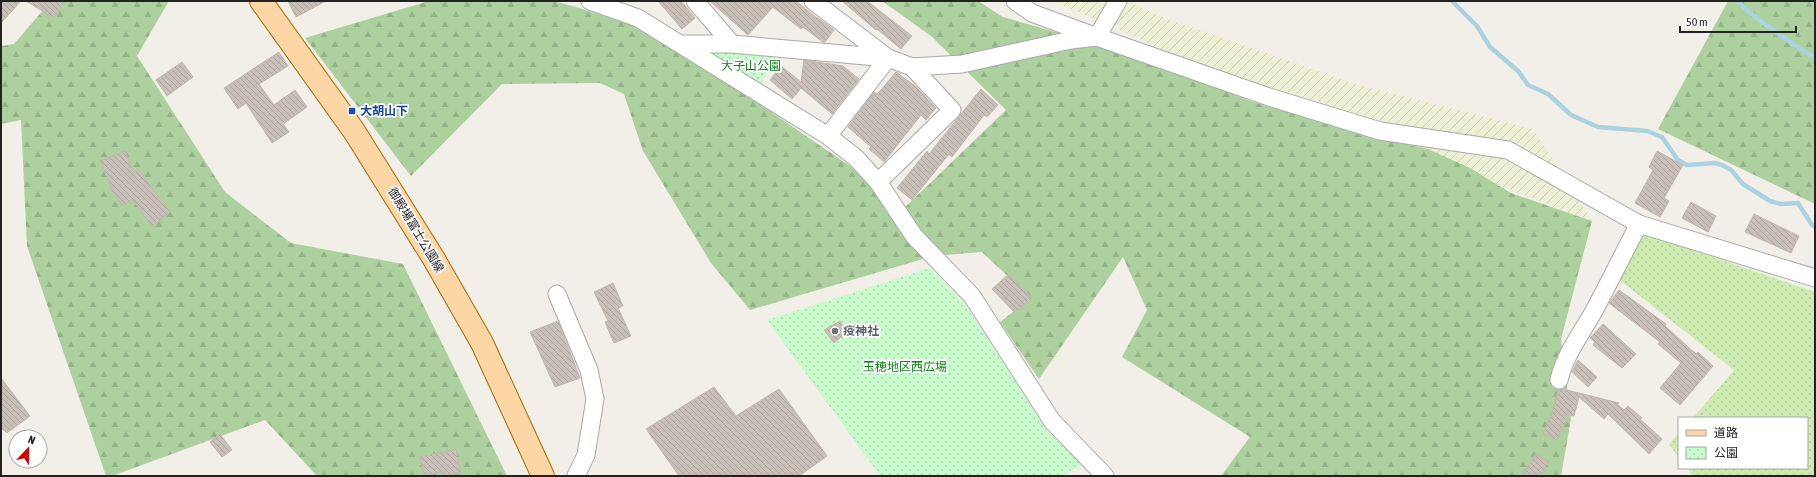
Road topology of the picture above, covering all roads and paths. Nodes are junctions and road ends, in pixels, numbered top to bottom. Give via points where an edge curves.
1 (261, 1) edge
2 (590, 1) edge
3 (620, 1) edge
4 (695, 1) edge
5 (814, 1) edge
6 (1015, 1) edge
7 (1118, 1) edge
8 (638, 18) junction
9 (1097, 38) junction
10 (680, 44) junction
11 (732, 44) junction
12 (888, 58) junction
13 (912, 67) junction
14 (828, 136) junction
15 (878, 182) junction
16 (1639, 224) junction
17 (1815, 278) edge
18 (557, 294) dead end
19 (1559, 380) dead end
20 (543, 476) edge
21 (576, 476) edge
22 (1105, 476) edge

1 - 20 main road, 御殿場富士公園線 via 354,132 434,259 482,343
2 - 8 street
3 - 8 street
4 - 11 street
5 - 12 street
6 - 9 street via 1032,13
7 - 9 street
8 - 10 street
9 - 13 street via 1071,40 962,64
9 - 16 street via 1269,97 1380,131 1508,150
10 - 11 street
10 - 14 street
11 - 12 street
12 - 13 street
12 - 14 street
13 - 15 street via 952,110
14 - 15 street via 856,158
15 - 22 street via 914,236 972,296 1052,421
16 - 17 street
16 - 19 street via 1595,309 1574,343
18 - 21 street via 589,370 595,399 586,455

